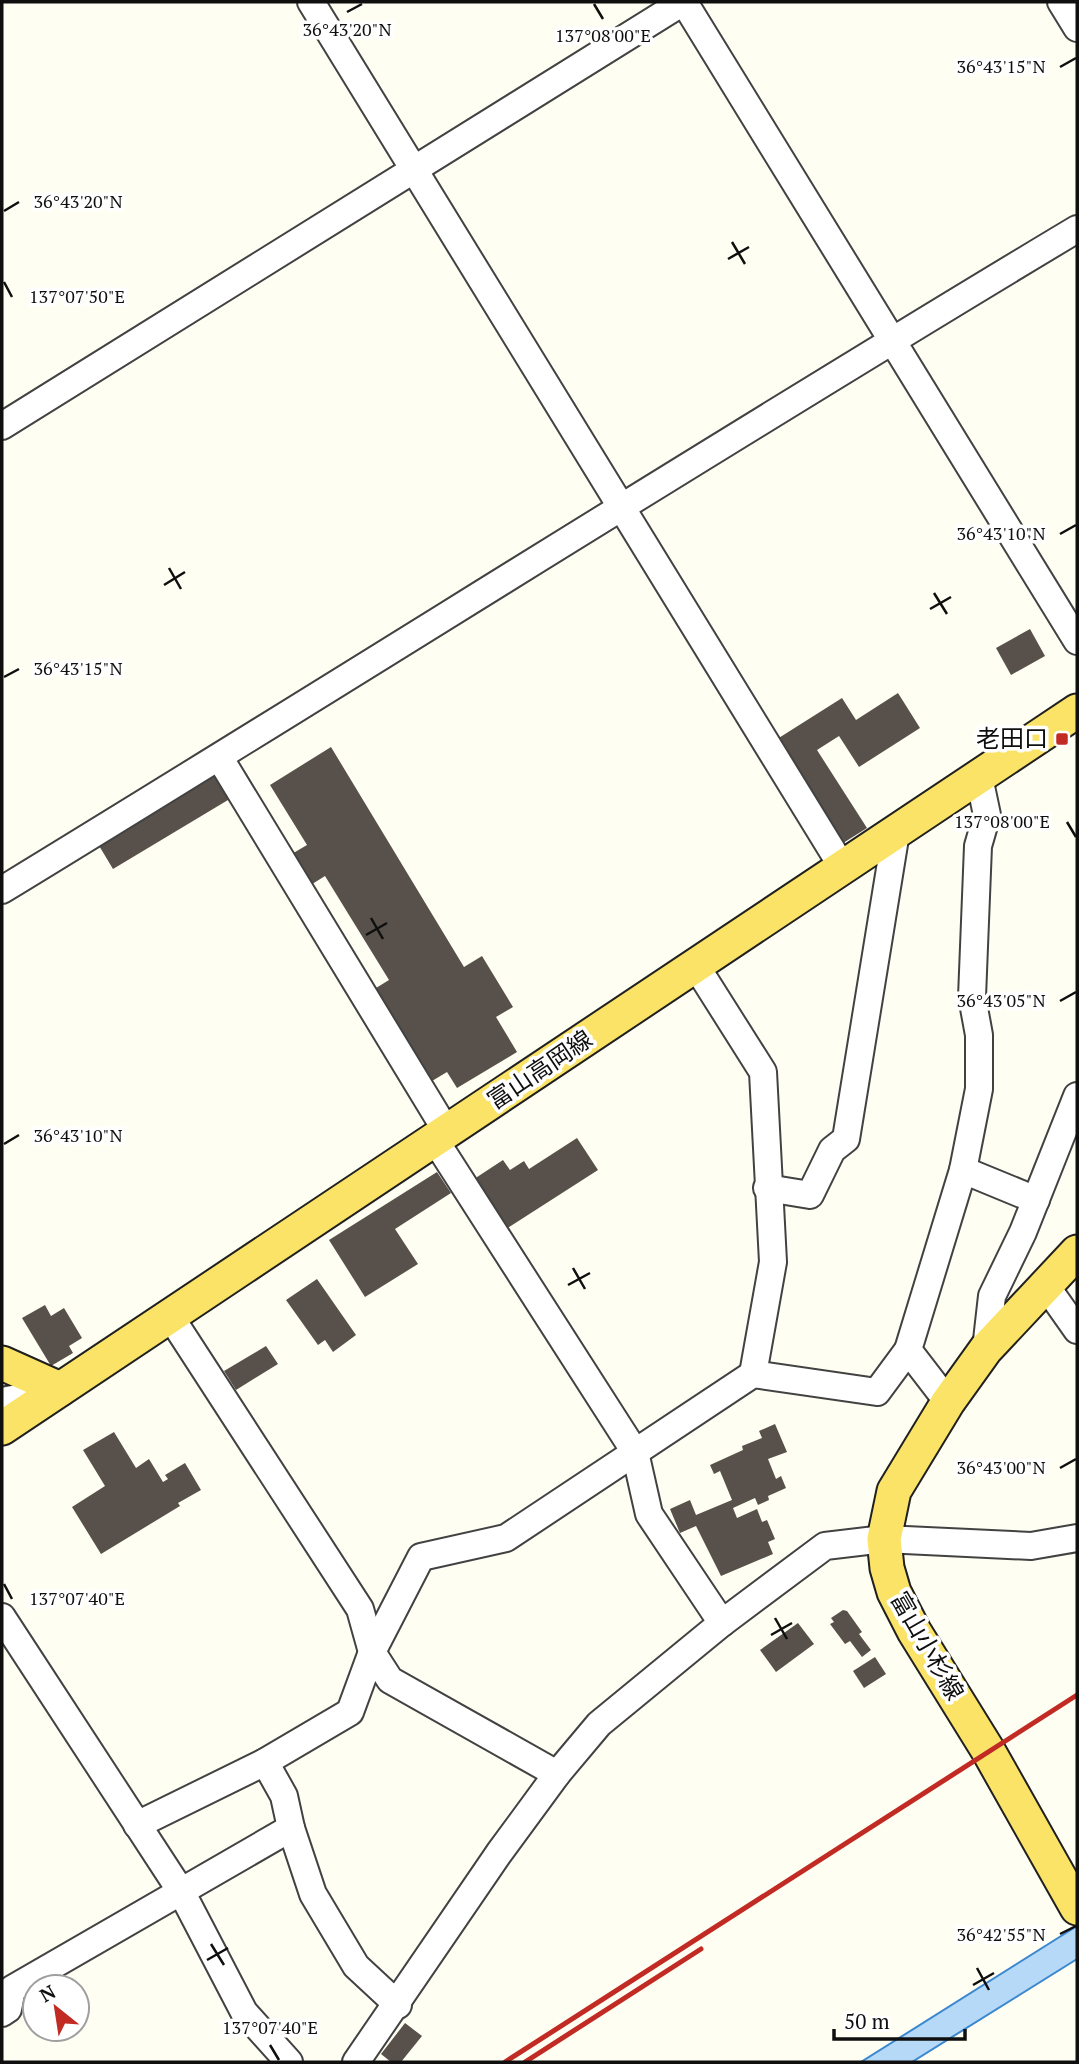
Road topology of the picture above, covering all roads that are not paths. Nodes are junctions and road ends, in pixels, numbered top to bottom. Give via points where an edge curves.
1 (311, 2) edge
2 (684, 2) edge
3 (1061, 2) edge
4 (1077, 28) edge
5 (415, 170) junction
6 (1077, 229) edge
7 (892, 340) junction
8 (2, 426) edge
9 (623, 509) junction
10 (1077, 641) edge
11 (1077, 711) edge
12 (225, 765) dead end
13 (979, 777) junction
14 (896, 832) junction
15 (844, 868) junction
16 (2, 890) edge
17 (696, 966) junction
18 (1077, 1096) edge
19 (441, 1136) junction
20 (963, 1170) junction
21 (767, 1188) junction
22 (1036, 1200) junction
23 (1077, 1252) edge
24 (1061, 1293) edge
25 (170, 1316) junction
26 (1077, 1330) edge
27 (986, 1349) junction
28 (908, 1350) junction
29 (2, 1363) edge
30 (753, 1374) junction
31 (61, 1389) junction
32 (2, 1402) edge
33 (948, 1402) junction
34 (2, 1428) edge
35 (635, 1452) junction
36 (1077, 1538) edge
37 (884, 1539) junction
38 (2, 1617) edge
39 (722, 1623) junction
40 (372, 1652) junction
41 (265, 1762) junction
42 (557, 1774) junction
43 (137, 1825) junction
44 (291, 1828) junction
45 (182, 1893) junction
46 (1077, 1908) edge
47 (398, 2005) junction
48 (2, 2013) edge
49 (289, 2062) edge
50 (356, 2062) edge

1 - 5 street
2 - 5 street
2 - 7 street
3 - 4 street
5 - 8 street
5 - 9 street
6 - 7 street
7 - 9 street
7 - 10 street
9 - 15 street
9 - 16 street
11 - 13 main road, 富山高岡線
12 - 19 street
13 - 14 main road, 富山高岡線
13 - 20 street via 987,815 978,846 972,997 979,1035 979,1089
14 - 15 main road, 富山高岡線
14 - 21 street via 846,1139 832,1150 810,1195
15 - 17 main road, 富山高岡線
17 - 19 main road, 富山高岡線
17 - 21 street via 763,1072
18 - 22 street
19 - 25 main road, 富山高岡線
19 - 35 street
20 - 22 street
20 - 28 street
21 - 30 street via 774,1262
22 - 27 street via 992,1296
23 - 24 main road, 富山小杉線
24 - 26 street
24 - 27 main road, 富山小杉線
25 - 31 main road, 富山高岡線
25 - 40 street via 360,1609
27 - 33 main road, 富山小杉線
28 - 30 street via 877,1392
28 - 33 street
29 - 31 main road
30 - 35 street
31 - 32 street
31 - 34 main road, 富山高岡線
33 - 37 main road, 富山小杉線 via 894,1491
35 - 39 street via 649,1514
35 - 40 street via 506,1538 421,1558
36 - 37 street via 1031,1546
37 - 39 street via 825,1546
37 - 46 main road, 富山小杉線 via 894,1592 914,1631
38 - 43 street
39 - 42 street via 599,1724
40 - 41 street via 350,1712
40 - 42 street via 390,1680
41 - 43 street
41 - 44 street via 284,1796
42 - 47 street
43 - 45 street
44 - 45 street
44 - 47 street via 313,1894 356,1966
45 - 48 street via 12,1989 8,2009
45 - 49 street via 244,2012
47 - 50 street

